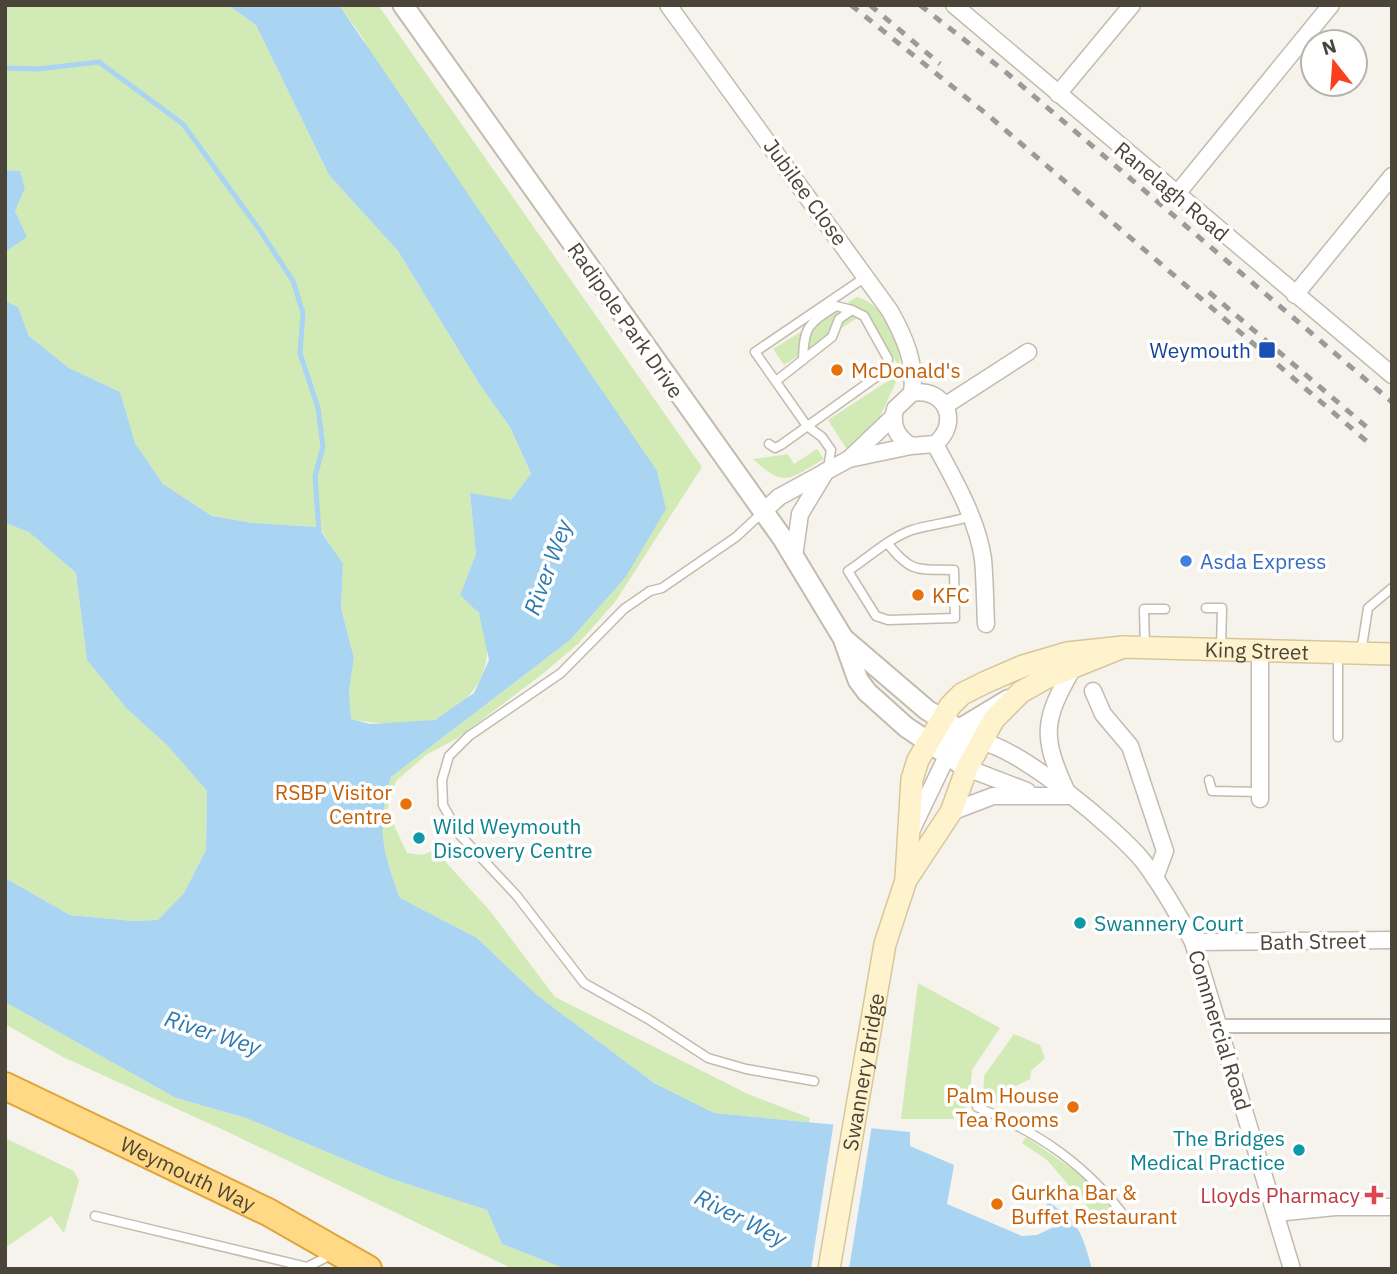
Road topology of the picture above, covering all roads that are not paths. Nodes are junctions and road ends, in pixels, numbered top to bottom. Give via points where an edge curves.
1 (403, 5) edge
2 (668, 5) edge
3 (954, 5) edge
4 (1132, 5) edge
5 (1331, 5) edge
6 (1058, 94) junction
7 (1392, 176) edge
8 (1175, 195) junction
9 (867, 275) junction
10 (1295, 295) junction
11 (852, 310) junction
12 (1028, 352) dead end
13 (803, 360) junction
14 (1392, 375) edge
15 (776, 381) junction
16 (912, 393) junction
17 (946, 405) junction
18 (893, 417) junction
19 (807, 426) junction
20 (769, 444) dead end
21 (934, 444) junction
22 (911, 446) junction
23 (849, 459) junction
24 (827, 469) junction
25 (763, 512) junction
26 (971, 516) junction
27 (888, 544) junction
28 (794, 557) junction
29 (1392, 588) edge
30 (1165, 608) dead end
31 (1206, 608) dead end
32 (986, 624) dead end
33 (843, 638) junction
34 (1123, 647) junction
35 (1145, 648) junction
36 (1221, 649) junction
37 (1260, 649) junction
38 (1338, 652) junction
39 (1361, 653) junction
40 (1392, 654) edge
41 (1073, 668) junction
42 (1093, 691) dead end
43 (1021, 692) junction
44 (949, 724) junction
45 (1338, 737) dead end
46 (926, 742) junction
47 (980, 742) junction
48 (947, 756) junction
49 (967, 768) junction
50 (1209, 780) dead end
51 (1036, 794) junction
52 (1068, 796) junction
53 (1260, 796) joint
54 (951, 812) junction
55 (910, 834) junction
56 (1155, 878) junction
57 (906, 880) junction
58 (1392, 940) edge
59 (1193, 942) junction
60 (1220, 1026) junction
61 (1392, 1027) edge
62 (814, 1081) dead end
63 (5, 1086) edge
64 (976, 1107) dead end
65 (1392, 1208) edge
66 (1276, 1213) junction
67 (95, 1216) dead end
68 (1140, 1222) dead end
69 (339, 1251) junction
70 (368, 1269) edge
71 (830, 1269) edge
72 (1292, 1269) edge

1 - 25 street, Radipole Park Drive
2 - 9 street, Jubilee Close
3 - 6 street, Ranelagh Road
4 - 6 street
5 - 8 street
6 - 8 street, Ranelagh Road
7 - 10 street
8 - 10 street, Ranelagh Road
9 - 15 lane via 755,352
9 - 16 street, Jubilee Close via 902,332 914,375
10 - 14 street, Ranelagh Road
11 - 13 lane via 839,319 832,337
11 - 13 lane via 836,306 810,323 804,335
11 - 19 lane via 864,316 875,331 888,366
12 - 17 street
13 - 15 lane
15 - 19 lane
16 - 17 street via 931,393
16 - 18 street via 899,402
17 - 21 street via 947,431
18 - 22 street via 898,435
18 - 23 street
19 - 20 lane via 775,448
19 - 24 lane via 831,450
21 - 22 street
21 - 26 street
22 - 23 street
23 - 24 street
24 - 25 street via 779,497
24 - 28 street via 800,514
25 - 28 street, Radipole Park Drive
25 - 62 lane via 736,537 624,609 561,673 465,740 449,756 442,780 443,805 459,834 517,896 584,983 708,1058
26 - 27 lane via 912,530
26 - 32 street via 982,558
27 - 27 lane via 848,571 876,616 888,620 955,618 954,570 903,564
28 - 33 street, Radipole Park Drive
29 - 39 lane via 1368,608
30 - 35 lane via 1144,609
31 - 36 lane via 1222,608
33 - 44 street, Commercial Road
33 - 46 street via 867,692
34 - 35 main road, King Street
34 - 41 main road, King Street
34 - 44 main road, King Street via 1067,653 1023,666 962,694
35 - 36 main road, King Street
36 - 37 main road, King Street
37 - 38 main road, King Street
37 - 53 street
38 - 39 main road, King Street
38 - 45 lane
39 - 40 main road, King Street
41 - 43 main road, King Street
41 - 52 street via 1050,716 1048,735 1048,753
42 - 56 street via 1103,714 1130,746 1165,851
43 - 44 street, King Street
43 - 47 main road, King Street via 994,719
44 - 46 main road, Swannery Bridge
44 - 47 street, Commercial Road
46 - 48 street
46 - 55 main road, Swannery Bridge via 912,779
47 - 48 street
47 - 49 main road, King Street
47 - 52 street, Commercial Road via 1023,759
48 - 49 street
48 - 55 street, Swannery Bridge
49 - 51 street
49 - 54 main road, Swannery Bridge
50 - 53 lane via 1212,792
51 - 52 street
51 - 54 street via 993,796
52 - 56 street, Commercial Road via 1116,834
54 - 57 main road, Swannery Bridge
55 - 57 main road, Swannery Bridge
56 - 59 street, Commercial Road
57 - 71 main road, Swannery Bridge via 885,944
58 - 59 street, Bath Street
59 - 60 street, Commercial Road
60 - 61 street
60 - 66 street, Commercial Road
63 - 69 highway, Weymouth Way via 268,1212
64 - 68 lane via 1014,1122 1056,1149 1090,1174 1129,1221
65 - 66 street via 1356,1200
66 - 72 street, Commercial Road
67 - 69 lane via 307,1267
69 - 70 highway, Weymouth Way

